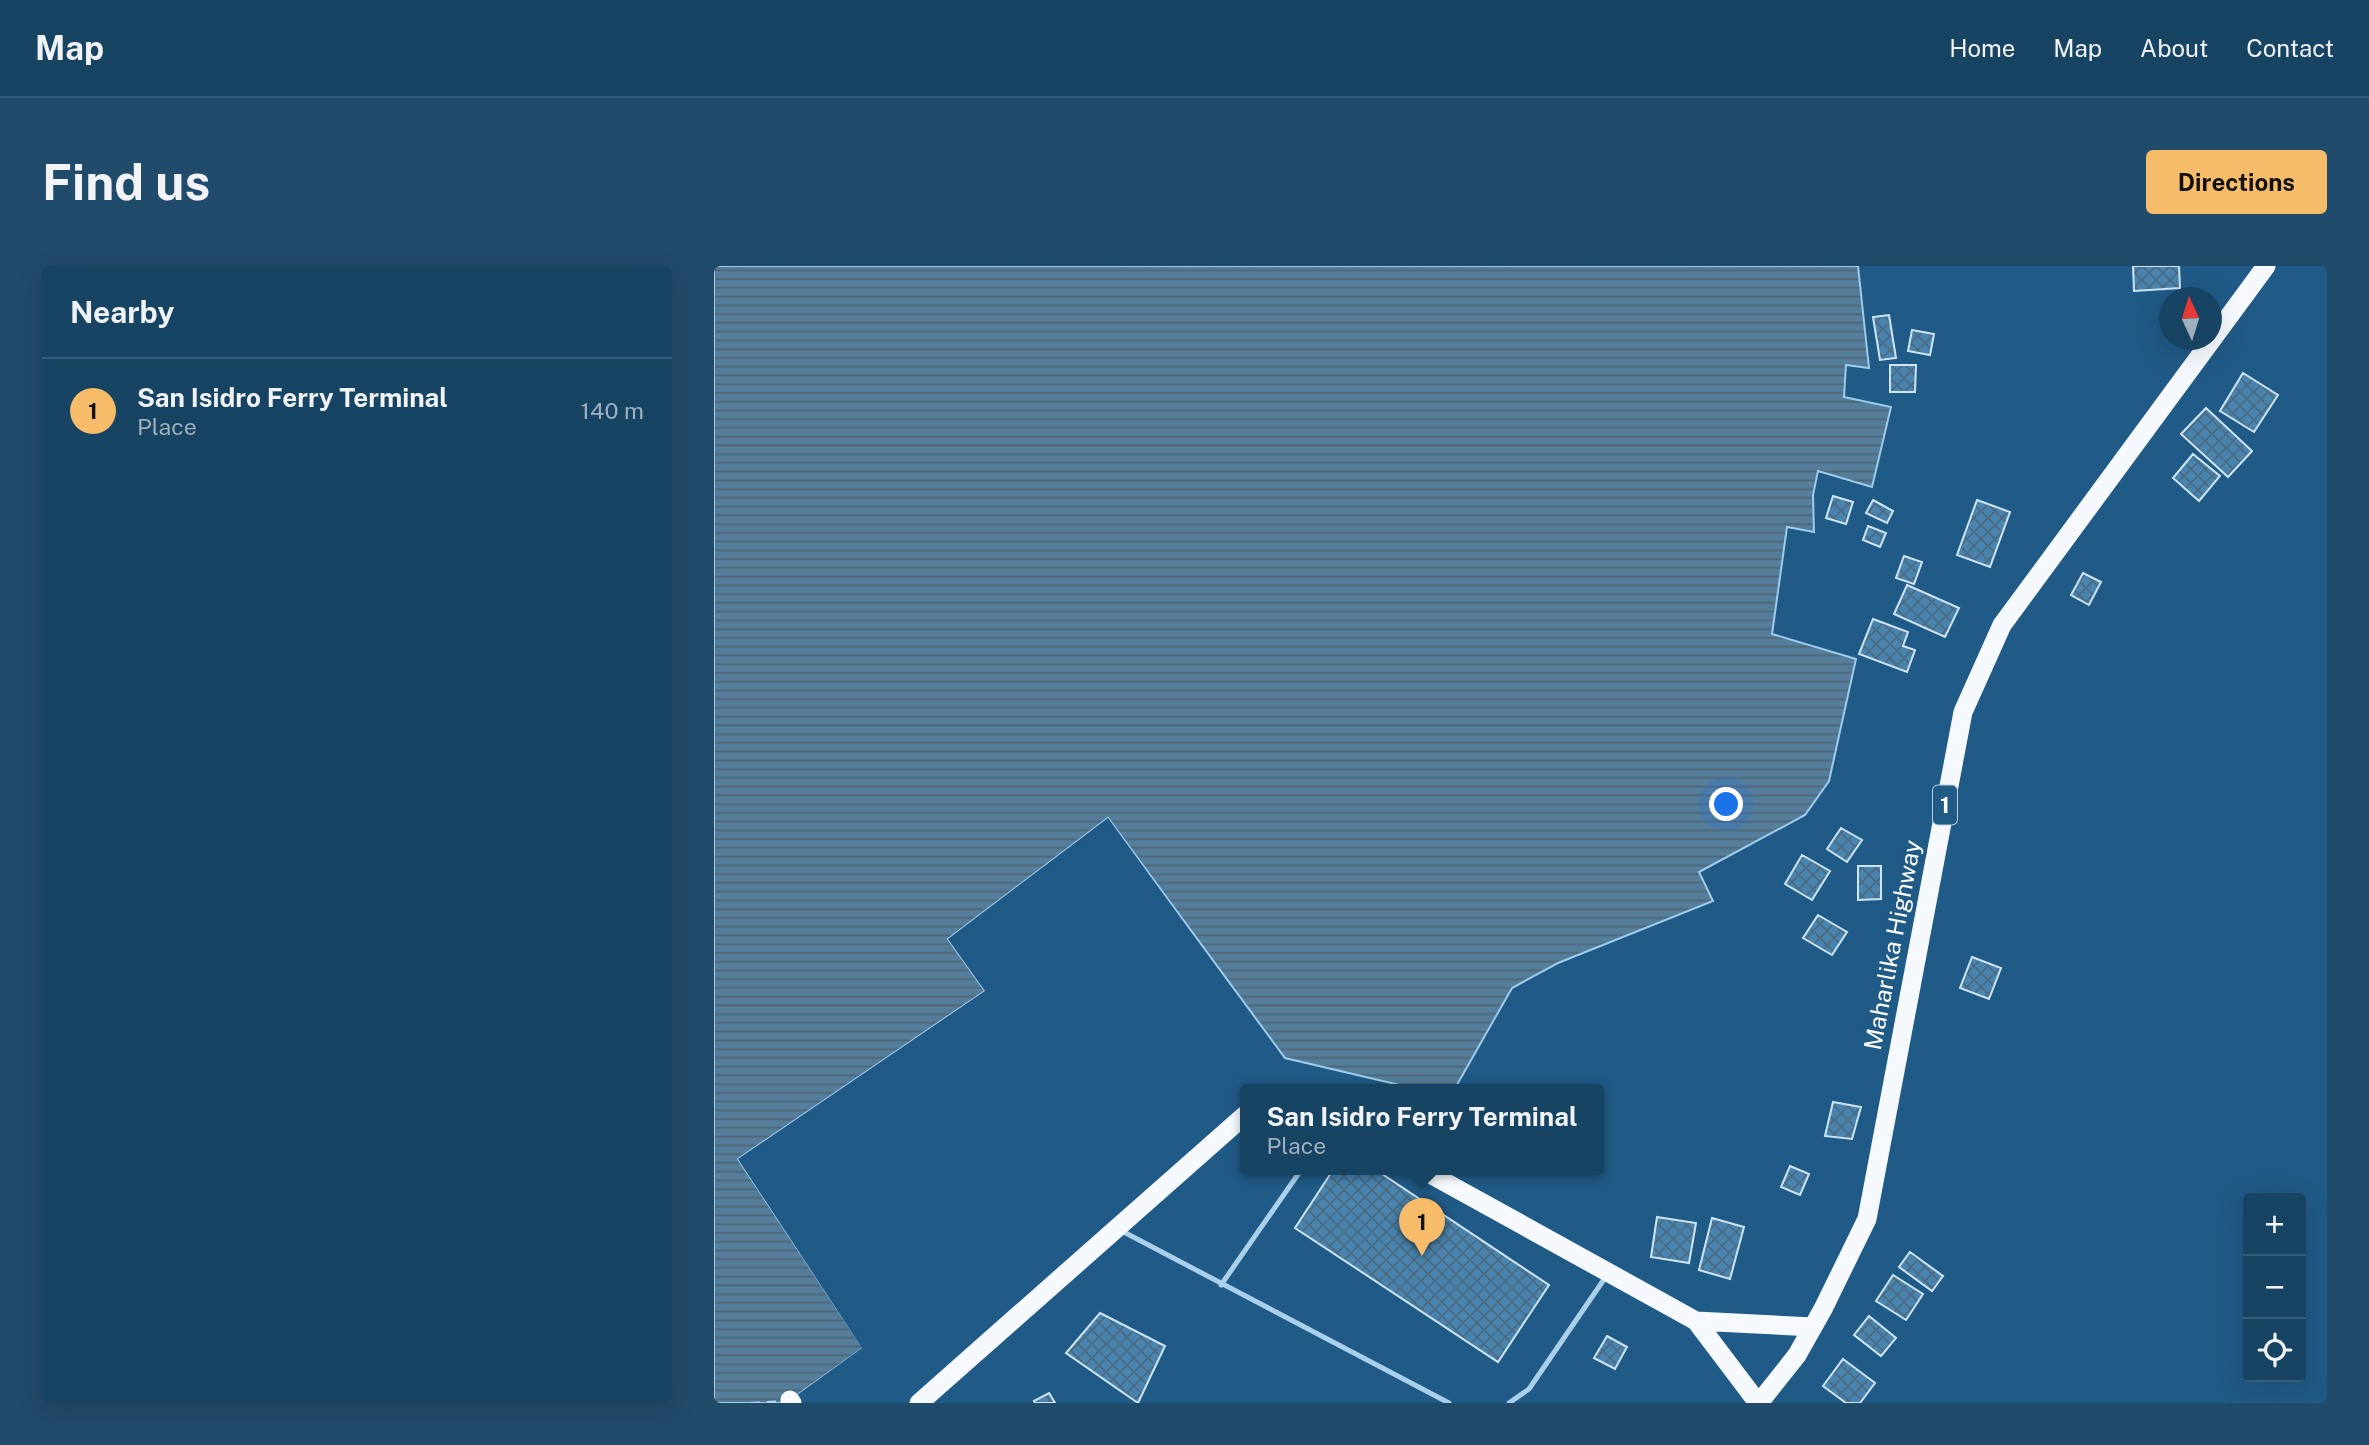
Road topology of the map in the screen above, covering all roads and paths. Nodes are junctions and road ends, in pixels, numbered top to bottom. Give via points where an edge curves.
1 (2266, 266) edge
2 (1240, 1119) edge
3 (1297, 1175) edge
4 (1432, 1175) edge
5 (1118, 1229) junction
6 (1609, 1272) junction
7 (1220, 1284) junction
8 (1696, 1321) junction
9 (1813, 1327) junction
10 (919, 1403) edge
11 (1449, 1403) edge
12 (1509, 1403) edge
13 (1758, 1403) edge

1 - 9 highway, Maharlika Highway / 1 via 2002,625 1963,712 1867,1219
2 - 5 highway
3 - 7 lane
4 - 6 highway
5 - 7 lane
5 - 10 highway
6 - 8 highway
6 - 12 lane via 1530,1389
7 - 11 lane
8 - 9 highway
8 - 13 highway
9 - 13 highway, Maharlika Highway / 1

